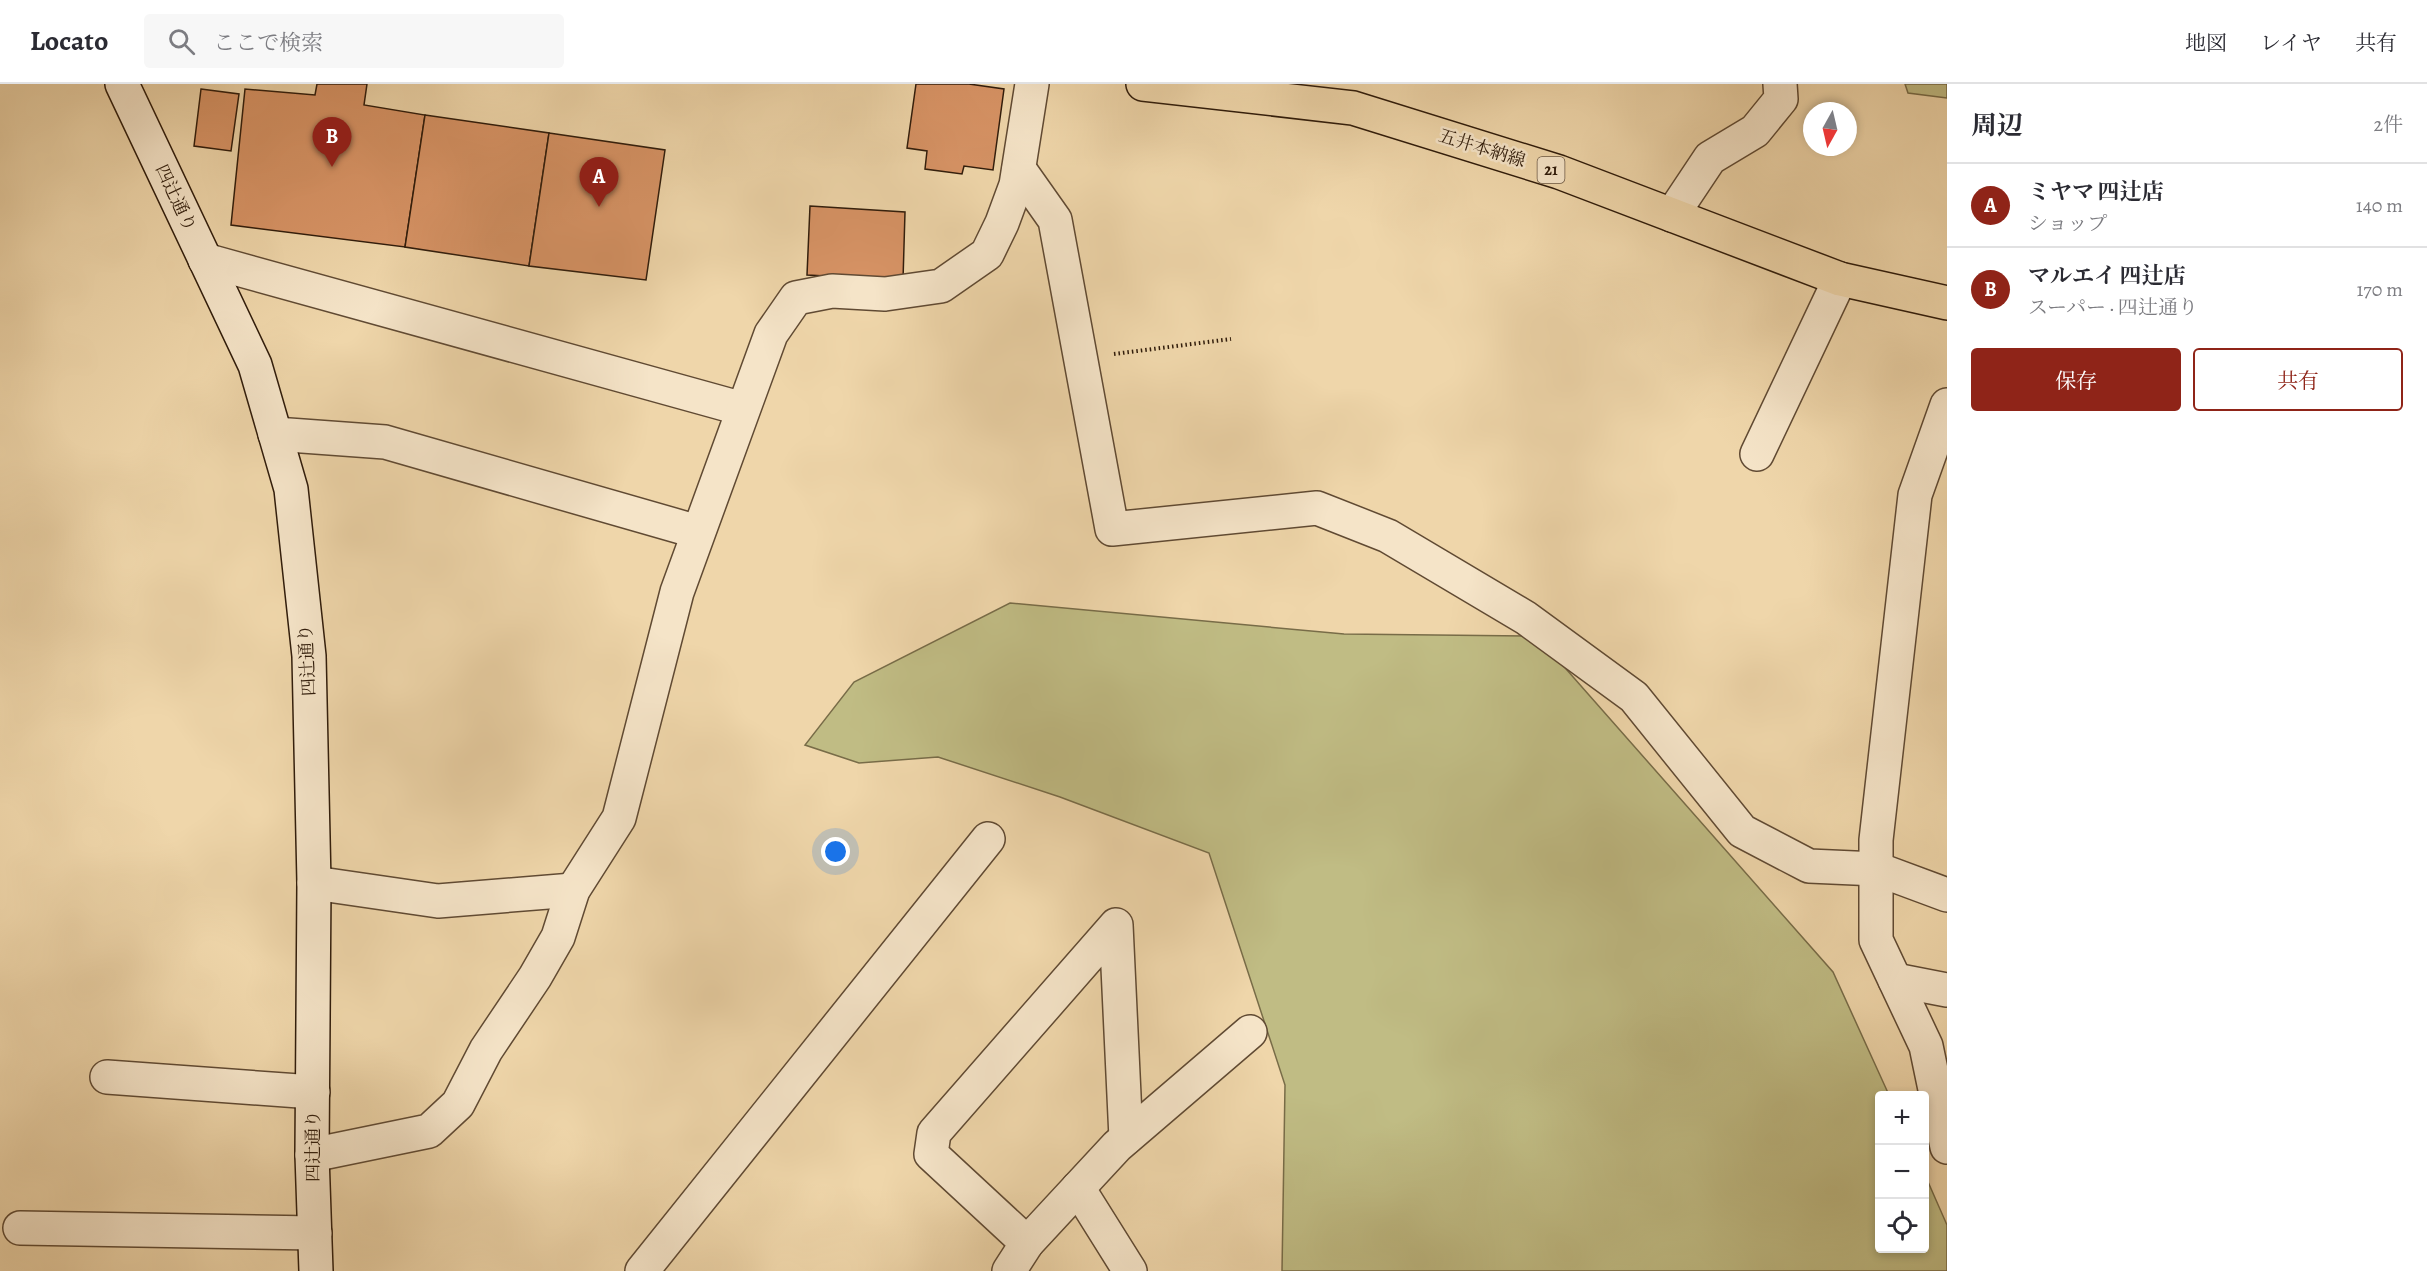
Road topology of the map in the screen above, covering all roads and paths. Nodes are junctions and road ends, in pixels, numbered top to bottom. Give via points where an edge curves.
1 (122, 84) edge
2 (1032, 84) edge
3 (1143, 84) edge
4 (1780, 84) edge
5 (1018, 169) junction
6 (1672, 215) junction
7 (205, 260) junction
8 (1840, 279) junction
9 (1947, 303) edge
10 (1231, 339) dead end
11 (1080, 359) junction
12 (1947, 405) edge
13 (743, 409) junction
14 (275, 434) junction
15 (1757, 454) dead end
16 (698, 532) junction
17 (988, 839) dead end
18 (1877, 869) junction
19 (314, 883) junction
20 (573, 890) junction
21 (1947, 895) edge
22 (1895, 980) junction
23 (1947, 990) edge
24 (1250, 1032) dead end
25 (107, 1077) dead end
26 (313, 1092) junction
27 (1126, 1138) junction
28 (1947, 1147) edge
29 (312, 1155) junction
30 (1078, 1188) junction
31 (20, 1228) dead end
32 (315, 1233) junction
33 (1027, 1243) junction
34 (316, 1271) edge
35 (642, 1271) edge
36 (1009, 1271) edge
37 (1130, 1271) edge

1 - 7 street, 四辻通り
2 - 5 street
3 - 6 main road, 五井本納線 / 21 via 1353,108 1559,172
4 - 6 street via 1781,99 1755,131 1710,158
5 - 11 street via 1055,220
5 - 13 street via 1016,185 987,254 941,286 885,294 832,291 796,298 771,334
6 - 8 main road, 五井本納線 / 21
7 - 13 street
7 - 14 street, 四辻通り via 255,365
8 - 9 main road, 五井本納線 / 21
8 - 15 street
10 - 11 path
11 - 18 street via 1112,529 1317,508 1388,536 1526,618 1635,697 1742,831 1809,866
12 - 18 street via 1915,495 1876,840
13 - 16 street
14 - 16 street via 385,442
14 - 19 street, 四辻通り via 291,489 309,656
16 - 20 street via 677,592 619,818
17 - 35 street
18 - 21 street
18 - 22 street via 1876,940
19 - 20 street via 438,901
19 - 26 street, 四辻通り
20 - 29 street via 558,937 486,1050 458,1104 429,1131
22 - 23 street
22 - 28 street via 1926,1046
24 - 27 street
25 - 26 street
26 - 29 street, 四辻通り
27 - 30 street
27 - 33 street via 1116,925 934,1133 931,1154
29 - 32 street, 四辻通り
30 - 33 street
30 - 37 street
31 - 32 street
32 - 34 street, 四辻通り
33 - 36 street

